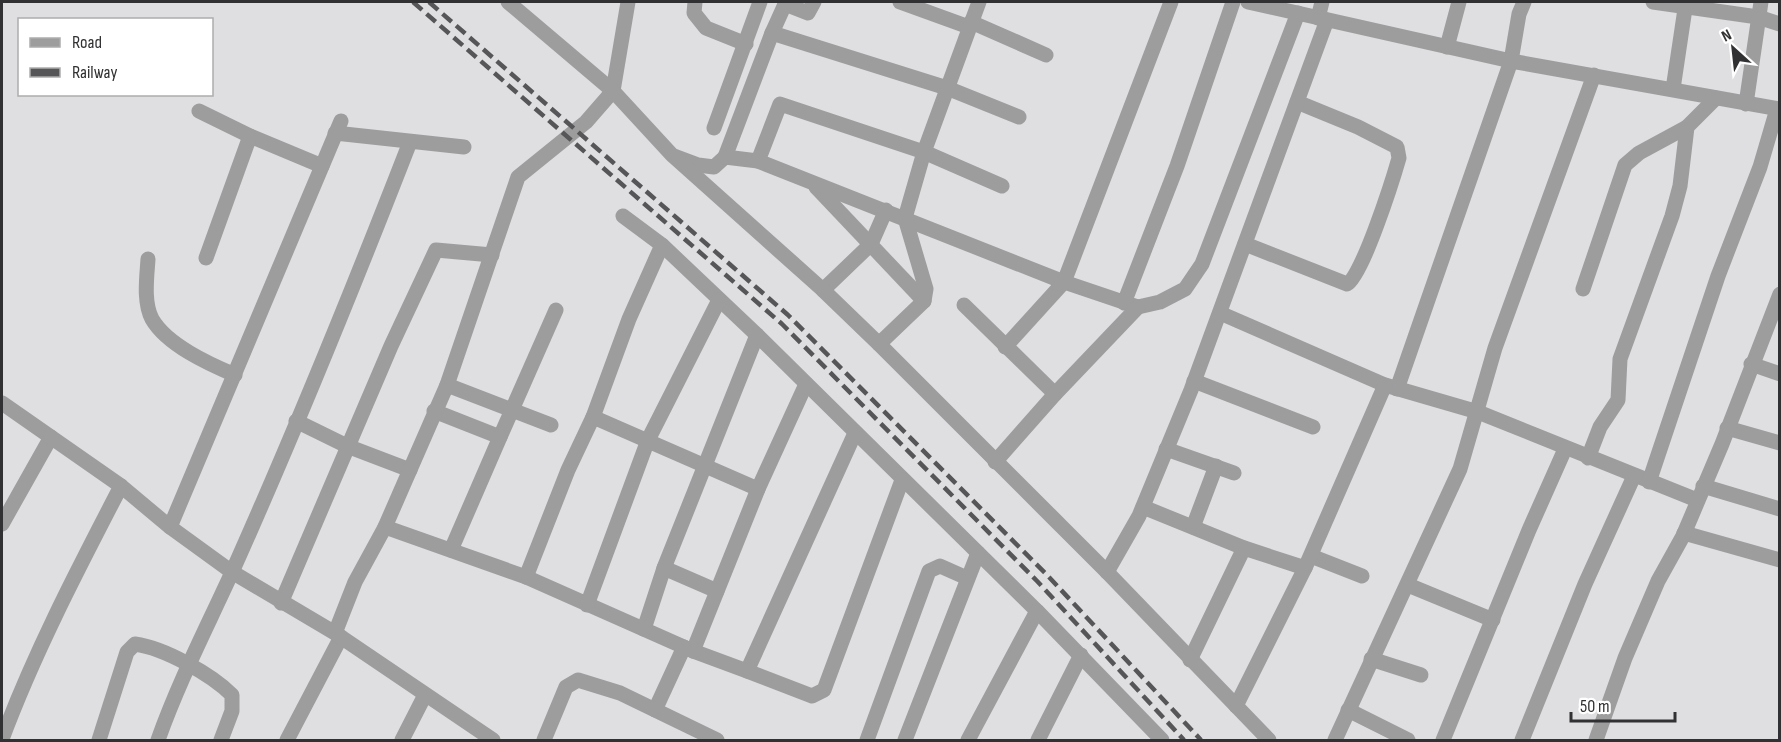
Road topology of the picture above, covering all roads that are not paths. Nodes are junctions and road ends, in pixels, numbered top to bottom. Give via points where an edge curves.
1 (508, 2) edge
2 (695, 2) edge
3 (760, 2) edge
4 (814, 2) edge
5 (900, 2) edge
6 (979, 2) edge
7 (1171, 2) edge
8 (1233, 2) edge
9 (1248, 2) edge
10 (1322, 2) edge
11 (1459, 2) edge
12 (1524, 2) edge
13 (1653, 2) edge
14 (786, 3) edge
15 (624, 4) edge
16 (1273, 4) edge
17 (1685, 5) edge
18 (1759, 9) edge
19 (1298, 13) junction
20 (1323, 19) junction
21 (970, 24) junction
22 (1779, 24) edge
23 (772, 33) junction
24 (746, 44) junction
25 (1447, 46) junction
26 (1046, 55) dead end
27 (1511, 61) junction
28 (1594, 75) junction
29 (947, 88) junction
30 (1673, 89) junction
31 (613, 91) junction
32 (1716, 98) junction
33 (1297, 102) junction
34 (1746, 104) junction
35 (1778, 109) edge
36 (199, 111) dead end
37 (1019, 117) dead end
38 (714, 128) dead end
39 (1687, 128) junction
40 (250, 136) junction
41 (410, 142) junction
42 (464, 147) dead end
43 (924, 152) junction
44 (672, 155) junction
45 (725, 157) junction
46 (758, 161) junction
47 (322, 166) junction
48 (812, 182) junction
49 (1002, 186) dead end
50 (886, 210) junction
51 (623, 216) dead end
52 (905, 218) junction
53 (871, 244) junction
54 (1245, 244) junction
55 (662, 245) junction
56 (492, 255) junction
57 (206, 258) dead end
58 (148, 259) dead end
59 (1064, 282) junction
60 (1583, 289) dead end
61 (824, 291) junction
62 (1779, 294) edge
63 (718, 300) junction
64 (924, 301) junction
65 (964, 305) dead end
66 (1131, 305) junction
67 (556, 310) dead end
68 (1220, 313) junction
69 (1776, 315) edge
70 (757, 335) junction
71 (879, 344) junction
72 (1005, 347) junction
73 (1751, 364) junction
74 (1779, 374) edge
75 (236, 375) junction
76 (1194, 381) junction
77 (806, 384) junction
78 (447, 385) junction
79 (1391, 387) junction
80 (1055, 394) junction
81 (2, 403) edge
82 (513, 410) junction
83 (434, 411) junction
84 (1478, 412) junction
85 (592, 417) junction
86 (296, 421) junction
87 (551, 425) dead end
88 (1312, 427) dead end
89 (1728, 428) junction
90 (855, 433) junction
91 (51, 437) junction
92 (500, 437) junction
93 (648, 440) junction
94 (1779, 443) edge
95 (347, 446) junction
96 (1166, 449) junction
97 (1566, 449) junction
98 (1588, 458) junction
99 (995, 462) junction
100 (707, 465) junction
101 (1216, 466) junction
102 (410, 470) junction
103 (1234, 473) dead end
104 (1634, 476) junction
105 (902, 480) junction
106 (1649, 482) junction
107 (121, 486) junction
108 (758, 489) junction
109 (1700, 493) junction
110 (1143, 507) junction
111 (1779, 509) edge
112 (2, 524) edge
113 (170, 527) junction
114 (385, 527) junction
115 (1193, 527) junction
116 (1684, 532) junction
117 (1244, 548) junction
118 (450, 550) junction
119 (978, 553) junction
120 (1779, 560) edge
121 (1308, 562) junction
122 (664, 568) junction
123 (232, 572) junction
124 (1107, 572) junction
125 (1362, 576) dead end
126 (526, 577) junction
127 (967, 578) junction
128 (1407, 585) junction
129 (717, 591) junction
130 (281, 603) junction
131 (587, 605) junction
132 (1037, 611) junction
133 (1493, 620) junction
134 (644, 629) junction
135 (338, 635) junction
136 (688, 649) junction
137 (1081, 655) junction
138 (1371, 659) junction
139 (1190, 660) junction
140 (187, 664) junction
141 (747, 671) junction
142 (1421, 675) dead end
143 (425, 695) junction
144 (1236, 706) junction
145 (656, 710) junction
146 (1348, 710) junction
147 (2, 739) edge
148 (99, 741) edge
149 (158, 741) edge
150 (221, 741) edge
151 (287, 741) edge
152 (402, 741) edge
153 (493, 741) edge
154 (544, 741) edge
155 (717, 741) edge
156 (867, 741) edge
157 (905, 741) edge
158 (969, 741) edge
159 (1038, 741) edge
160 (1162, 741) edge
161 (1269, 741) edge
162 (1335, 741) edge
163 (1408, 741) edge
164 (1443, 741) edge
165 (1522, 741) edge
166 (1596, 741) edge

1 - 31 street
2 - 24 street via 694,13 706,28
3 - 24 street
4 - 14 street via 808,13
5 - 21 street
6 - 21 street
7 - 59 street
8 - 66 street
9 - 16 street
10 - 20 street
11 - 25 street
12 - 27 street
13 - 17 street
14 - 23 street
15 - 31 street
16 - 19 street
17 - 18 street
17 - 30 street
18 - 22 street
18 - 34 street
19 - 20 street
19 - 66 street via 1202,264 1185,290 1160,302
20 - 25 street
20 - 33 street
21 - 26 street
21 - 29 street
23 - 29 street
23 - 45 street
24 - 38 street
25 - 27 street
27 - 28 street
27 - 79 street
28 - 30 street
28 - 84 street via 1495,348
29 - 37 street
29 - 43 street
30 - 32 street
31 - 44 street
31 - 56 street via 586,122 518,177
32 - 34 street
32 - 39 street
33 - 54 street
33 - 54 street via 1397,147 1399,158 1370,242 1355,278 1347,284
34 - 35 street
35 - 106 street
36 - 40 street
39 - 60 street via 1639,153 1625,165
39 - 98 street via 1677,197 1620,359 1618,400 1600,428
40 - 47 street
40 - 57 street
41 - 42 street
41 - 47 street via 338,127
41 - 86 street via 338,329
43 - 46 street via 780,104
43 - 49 street
43 - 52 street
44 - 45 street via 714,167
44 - 61 street
45 - 46 street
46 - 48 street
47 - 75 street
48 - 50 street
48 - 53 street
50 - 52 street
50 - 53 street
51 - 55 street
52 - 59 street
52 - 64 street via 927,289
53 - 61 street
53 - 64 street
54 - 68 street
55 - 63 street
55 - 85 street via 629,318
56 - 78 street
56 - 95 street via 436,250
58 - 75 street via 147,295 152,319 196,359
59 - 66 street
59 - 72 street
61 - 71 street
62 - 69 street
63 - 70 street
63 - 93 street
64 - 71 street
65 - 72 street
66 - 80 street
67 - 82 street
68 - 76 street
68 - 79 street
69 - 73 street
70 - 77 street
70 - 100 street
71 - 99 street
72 - 80 street
73 - 74 street
73 - 89 street
75 - 113 street
76 - 88 street
76 - 96 street
77 - 90 street
77 - 108 street
78 - 82 street
78 - 83 street
79 - 84 street
79 - 121 street
80 - 99 street
81 - 91 street
82 - 87 street
82 - 92 street
83 - 92 street
83 - 102 street
84 - 97 street
84 - 128 street via 1460,469
85 - 93 street
85 - 126 street
86 - 95 street
86 - 123 street
89 - 94 street
89 - 109 street
90 - 105 street
90 - 141 street
91 - 107 street
91 - 112 street
92 - 118 street
93 - 100 street
93 - 131 street
95 - 102 street
95 - 130 street
96 - 101 street
96 - 110 street
97 - 98 street
97 - 133 street
98 - 104 street
99 - 124 street
100 - 108 street
100 - 122 street
101 - 103 street
101 - 115 street
102 - 114 street
104 - 106 street
104 - 165 street via 1585,584
105 - 119 street
105 - 141 street via 824,690 812,696
106 - 109 street
107 - 113 street
107 - 147 street via 44,637
108 - 129 street
109 - 111 street
109 - 116 street
110 - 115 street
110 - 124 street
113 - 123 street
114 - 118 street
114 - 135 street via 355,582
115 - 117 street
116 - 120 street
116 - 166 street via 1639,623
117 - 121 street
117 - 139 street
118 - 126 street
119 - 127 street
119 - 132 street
121 - 125 street
121 - 144 street
122 - 129 street
122 - 134 street
123 - 130 street
123 - 140 street
124 - 139 street
126 - 131 street
127 - 156 street via 940,566 929,571
127 - 157 street
128 - 133 street
128 - 138 street
129 - 136 street
130 - 135 street
131 - 134 street
132 - 137 street
132 - 158 street
133 - 164 street
134 - 136 street
135 - 143 street
135 - 151 street
136 - 141 street
136 - 145 street
137 - 159 street
137 - 160 street
138 - 142 street
138 - 146 street
139 - 144 street
140 - 148 street via 144,645 130,646
140 - 149 street
140 - 150 street via 232,694 232,711
143 - 152 street
143 - 153 street
144 - 161 street
145 - 154 street via 578,680 566,687
145 - 155 street
146 - 162 street
146 - 163 street

